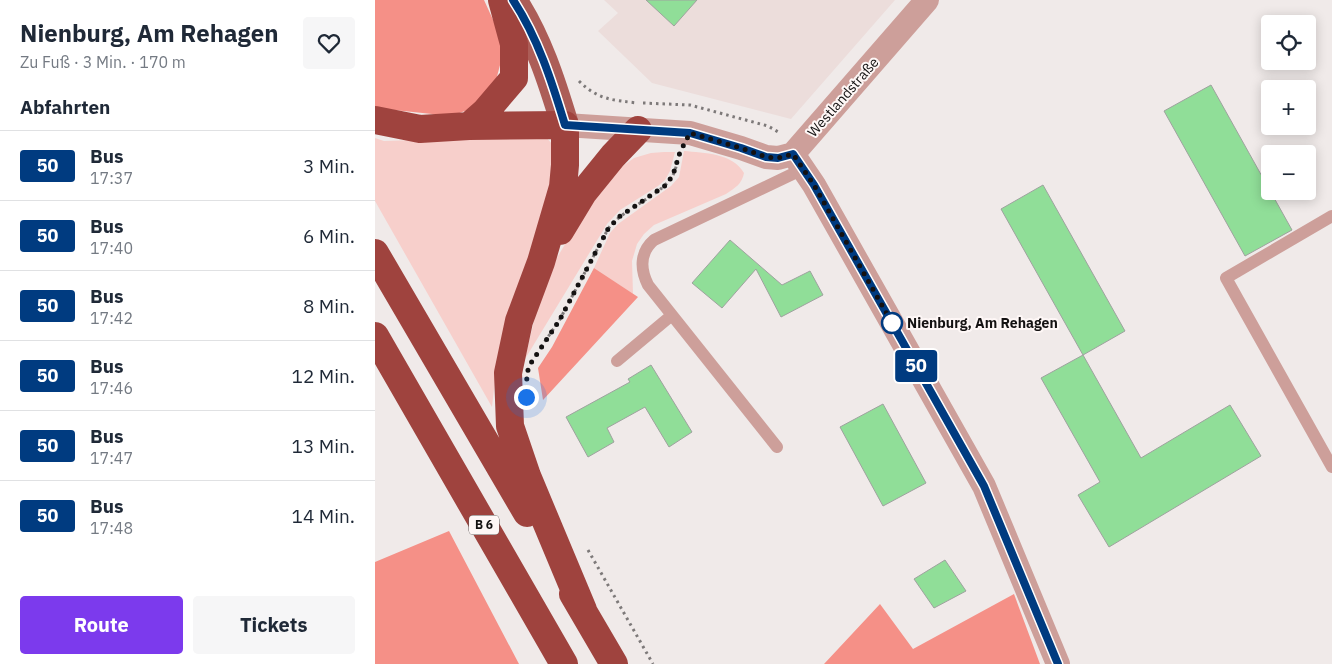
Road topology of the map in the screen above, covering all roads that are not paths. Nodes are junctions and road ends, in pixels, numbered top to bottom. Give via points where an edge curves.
1 (502, 0) edge
2 (513, 0) edge
3 (927, 0) edge
4 (375, 120) edge
5 (565, 125) junction
6 (469, 126) junction
7 (638, 130) junction
8 (798, 161) junction
9 (1332, 216) edge
10 (375, 253) edge
11 (541, 262) junction
12 (671, 315) junction
13 (375, 336) edge
14 (375, 347) edge
15 (617, 362) dead end
16 (404, 386) junction
17 (777, 447) dead end
18 (1332, 467) edge
19 (583, 610) junction
20 (564, 664) edge
21 (614, 664) edge
22 (1058, 664) edge

1 - 6 highway via 514,44 514,78
2 - 5 main road via 527,21 551,78
3 - 8 street, Westlandstraße
4 - 6 highway via 420,129
5 - 6 highway
5 - 7 street
5 - 11 highway via 563,187
7 - 8 street via 690,133 766,157
7 - 11 highway via 583,193
8 - 12 lane via 648,245 642,262 644,277
8 - 22 street via 984,486
9 - 18 lane via 1225,278
10 - 19 highway
11 - 19 highway via 519,321 509,373 510,426 527,476
12 - 15 lane
12 - 17 lane
13 - 16 highway, B 6
14 - 16 highway, B 6
16 - 20 highway, B 6
19 - 21 highway

